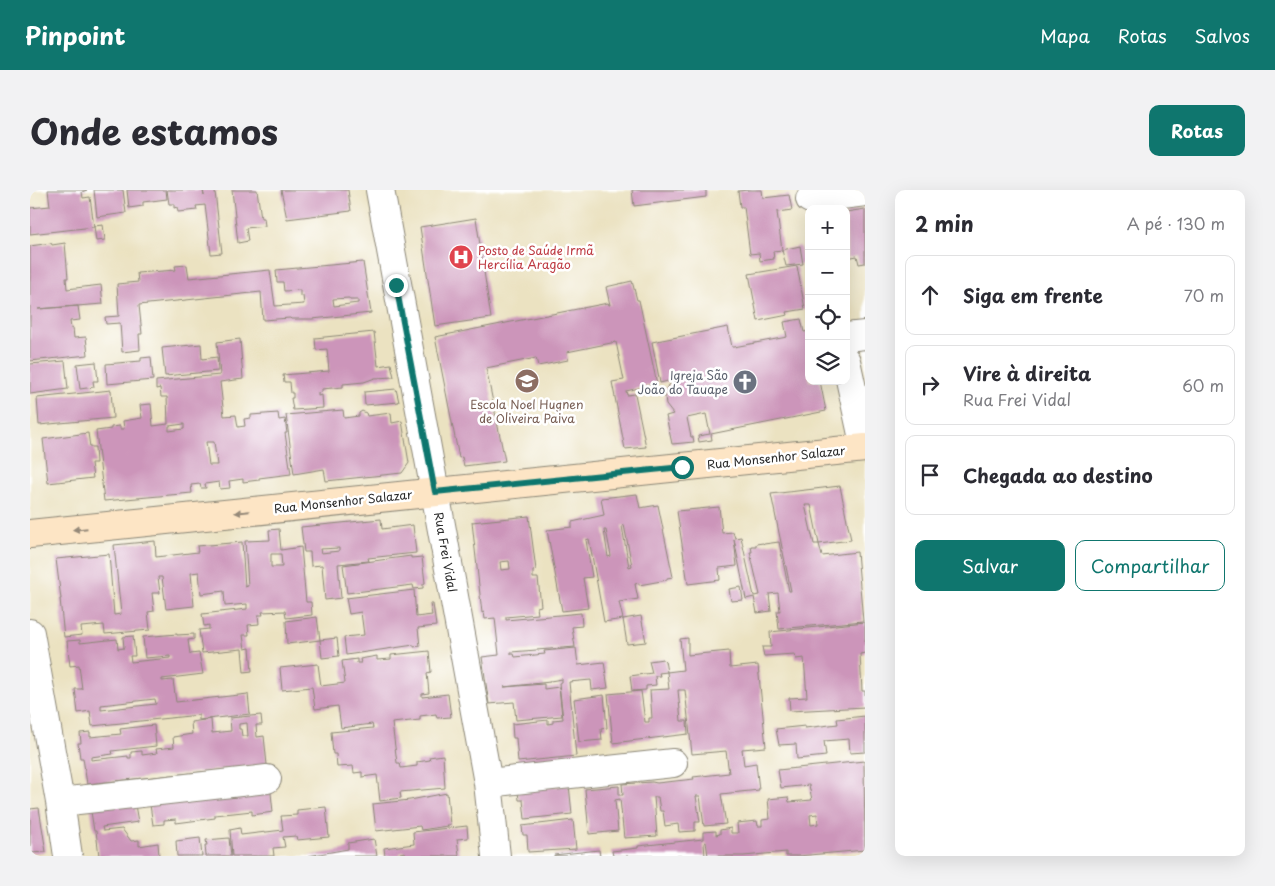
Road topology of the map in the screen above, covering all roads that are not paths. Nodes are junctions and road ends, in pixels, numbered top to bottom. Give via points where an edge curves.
1 (380, 190) edge
2 (865, 192) edge
3 (810, 199) edge
4 (865, 335) edge
5 (850, 337) edge
6 (850, 379) edge
7 (865, 448) edge
8 (435, 492) junction
9 (30, 534) edge
10 (30, 633) edge
11 (674, 763) dead end
12 (267, 780) dead end
13 (488, 782) junction
14 (60, 802) junction
15 (68, 856) edge
16 (496, 856) edge

1 - 8 street, Rua Frei Vidal
2 - 3 street
4 - 5 street
6 - 7 street
7 - 8 street, Rua Monsenhor Salazar
8 -> 9 street, Rua Monsenhor Salazar
8 - 13 street, Rua Frei Vidal
10 - 14 street
11 - 13 street
12 - 14 street
13 - 16 street, Rua Frei Vidal
14 - 15 street

